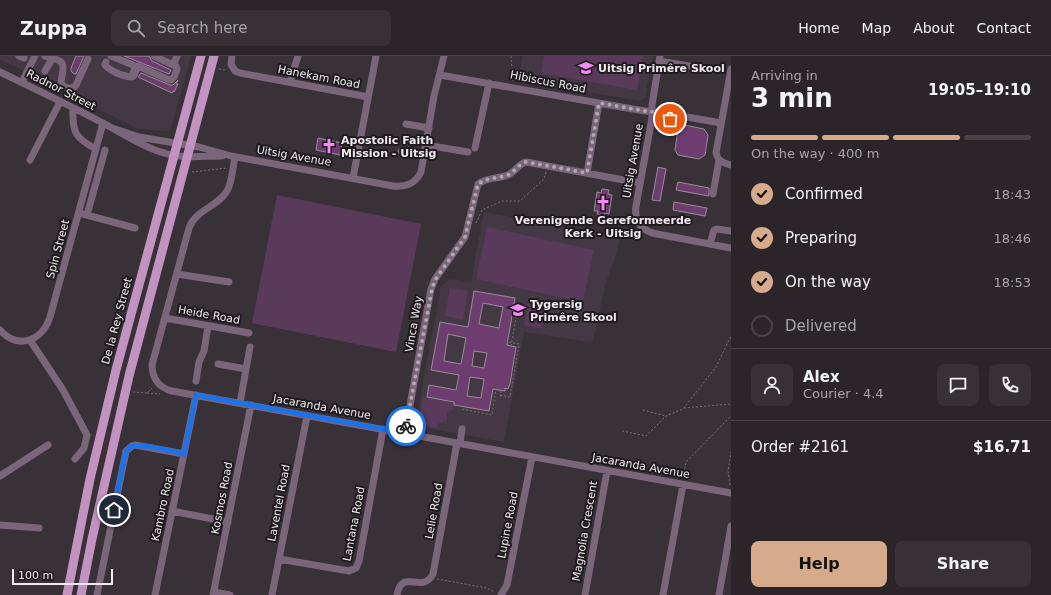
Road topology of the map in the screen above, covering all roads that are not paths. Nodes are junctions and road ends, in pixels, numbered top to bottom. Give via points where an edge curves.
1 (35, 56) edge
2 (116, 56) edge
3 (154, 56) edge
4 (177, 56) edge
5 (201, 56) edge
6 (214, 56) edge
7 (232, 56) edge
8 (298, 56) edge
9 (376, 56) edge
10 (444, 56) edge
11 (25, 57) edge
12 (48, 58) edge
13 (660, 58) edge
14 (88, 59) dead end
15 (108, 59) edge
16 (173, 65) junction
17 (138, 66) junction
18 (689, 66) dead end
19 (731, 69) edge
20 (28, 70) junction
21 (45, 71) dead end
22 (0, 72) edge
23 (133, 74) junction
24 (440, 75) junction
25 (22, 82) junction
26 (290, 82) junction
27 (489, 83) junction
28 (729, 96) edge
29 (368, 98) junction
30 (60, 102) junction
31 (599, 103) junction
32 (73, 108) junction
33 (652, 112) junction
34 (103, 123) junction
35 (721, 123) junction
36 (406, 124) dead end
37 (112, 128) junction
38 (429, 128) junction
39 (178, 143) junction
40 (190, 145) junction
41 (426, 145) junction
42 (96, 149) junction
43 (105, 150) dead end
44 (401, 151) dead end
45 (175, 156) junction
46 (232, 156) junction
47 (424, 156) junction
48 (187, 157) junction
49 (30, 160) dead end
50 (725, 163) edge
51 (587, 173) junction
52 (353, 178) junction
53 (640, 183) junction
54 (713, 194) dead end
55 (79, 213) junction
56 (87, 215) junction
57 (135, 228) dead end
58 (731, 231) edge
59 (710, 244) junction
60 (731, 248) edge
61 (177, 274) junction
62 (229, 282) dead end
63 (165, 318) junction
64 (208, 326) junction
65 (0, 330) edge
66 (249, 333) dead end
67 (30, 340) junction
68 (250, 347) dead end
69 (218, 364) dead end
70 (246, 369) junction
71 (196, 381) dead end
72 (196, 395) junction
73 (240, 403) junction
74 (251, 405) junction
75 (307, 416) junction
76 (383, 429) junction
77 (462, 429) dead end
78 (405, 433) junction
79 (458, 443) junction
80 (48, 445) dead end
81 (184, 454) junction
82 (532, 457) junction
83 (75, 459) dead end
84 (607, 471) junction
85 (0, 476) edge
86 (683, 485) junction
87 (730, 493) edge
88 (172, 511) junction
89 (228, 522) junction
90 (0, 525) edge
91 (731, 526) edge
92 (39, 528) dead end
93 (279, 559) junction
94 (214, 593) edge
95 (67, 595) edge
96 (81, 595) edge
97 (97, 595) edge
98 (155, 595) edge
99 (230, 595) edge
100 (272, 595) edge
101 (397, 595) edge
102 (501, 595) edge
103 (584, 595) edge
104 (663, 595) edge
105 (719, 595) edge

1 - 20 street
2 - 17 street
3 - 16 street
4 - 16 street
5 - 39 main road, De la Rey Street
6 - 40 main road
7 - 26 street, Hanekam Road via 231,64 236,72
8 - 26 street
9 - 29 street
10 - 24 street, Uitsig Avenue
11 - 20 street
12 - 14 street via 63,64 62,83 65,88 71,89 76,85
12 - 21 street
13 - 18 street
13 - 33 street, Uitsig Avenue
15 - 23 street via 133,65
15 - 23 street, bridge via 105,65 108,68 129,77
16 - 17 street via 177,71 170,80
17 - 23 street
19 - 28 street
20 - 25 street
22 - 25 street, Radnor Street
24 - 27 street, Hibiscus Road
24 - 38 street, Uitsig Avenue
25 - 30 street, Radnor Street
26 - 29 street, Hanekam Road
27 - 31 street, Hibiscus Road
27 - 41 street via 471,150
28 - 35 street
29 - 52 street
30 - 32 street, Radnor Street
30 - 49 street
31 - 33 street, Hibiscus Road
31 - 51 street
32 - 34 street, Radnor Street
32 - 42 street via 72,123 80,140
33 - 35 street, Hibiscus Road
33 - 53 street, Uitsig Avenue
34 - 37 street, Radnor Street
34 - 42 street, Spin Street
35 - 50 street via 716,153
36 - 38 street
37 - 39 street, Radnor Street via 139,137
37 - 45 street, Radnor Street via 152,149
38 - 41 street, Uitsig Avenue
39 - 40 street, Uitsig Avenue
39 - 45 main road, De la Rey Street
40 - 46 street, Uitsig Avenue
40 - 48 main road
41 - 47 street, Uitsig Avenue
42 - 55 street, Spin Street
43 - 56 street
44 - 47 street
45 - 48 street, Uitsig Avenue
45 - 95 main road, De la Rey Street via 116,370 90,479
46 - 48 street, Uitsig Avenue
46 - 52 street, Uitsig Avenue
46 - 61 street, Jacaranda Avenue via 228,191 192,221
47 - 52 street, Uitsig Avenue via 419,175 408,185 400,187
48 - 96 main road via 129,376
50 - 54 street
51 - 53 street, Vinca Way
51 - 78 street, Vinca Way via 526,162 510,174 484,180 478,184 464,242 435,280 432,289
53 - 59 street, Uitsig Avenue via 635,210 638,222 645,230
55 - 56 street
55 - 67 street, Spin Street via 48,323 39,336
56 - 57 street
58 - 59 street via 714,230
59 - 60 street
61 - 62 street
61 - 63 street, Jacaranda Avenue
63 - 64 street, Heide Road
63 - 72 street, Jacaranda Avenue via 152,366 154,376 164,388
64 - 66 street, Heide Road
64 - 71 street
65 - 67 street via 12,339
67 - 83 street via 63,390 87,435 84,448
68 - 70 street
69 - 70 street
70 - 73 street
72 - 73 street, Jacaranda Avenue
72 - 81 street, Kambro Road
73 - 74 street, Jacaranda Avenue
74 - 75 street, Jacaranda Avenue
74 - 89 street, Kosmos Road
75 - 76 street, Jacaranda Avenue
75 - 93 street, Laventel Road
76 - 78 street, Jacaranda Avenue
76 - 93 street, Lantana Road via 356,568 349,571
77 - 79 street, Lelie Road
78 - 79 street, Jacaranda Avenue
79 - 82 street, Jacaranda Avenue
79 - 101 street, Lelie Road via 432,577 422,583 403,582
80 - 85 street
81 - 88 street, Kambro Road
81 - 97 street via 136,445 126,451
82 - 84 street, Jacaranda Avenue
82 - 102 street, Lupine Road via 507,586
84 - 86 street, Jacaranda Avenue
84 - 103 street, Magnolia Crescent
86 - 87 street, Jacaranda Avenue
86 - 104 street
88 - 89 street
88 - 98 street, Kambro Road
89 - 94 street, Kosmos Road
90 - 92 street
91 - 105 street
93 - 100 street, Laventel Road
94 - 99 street

